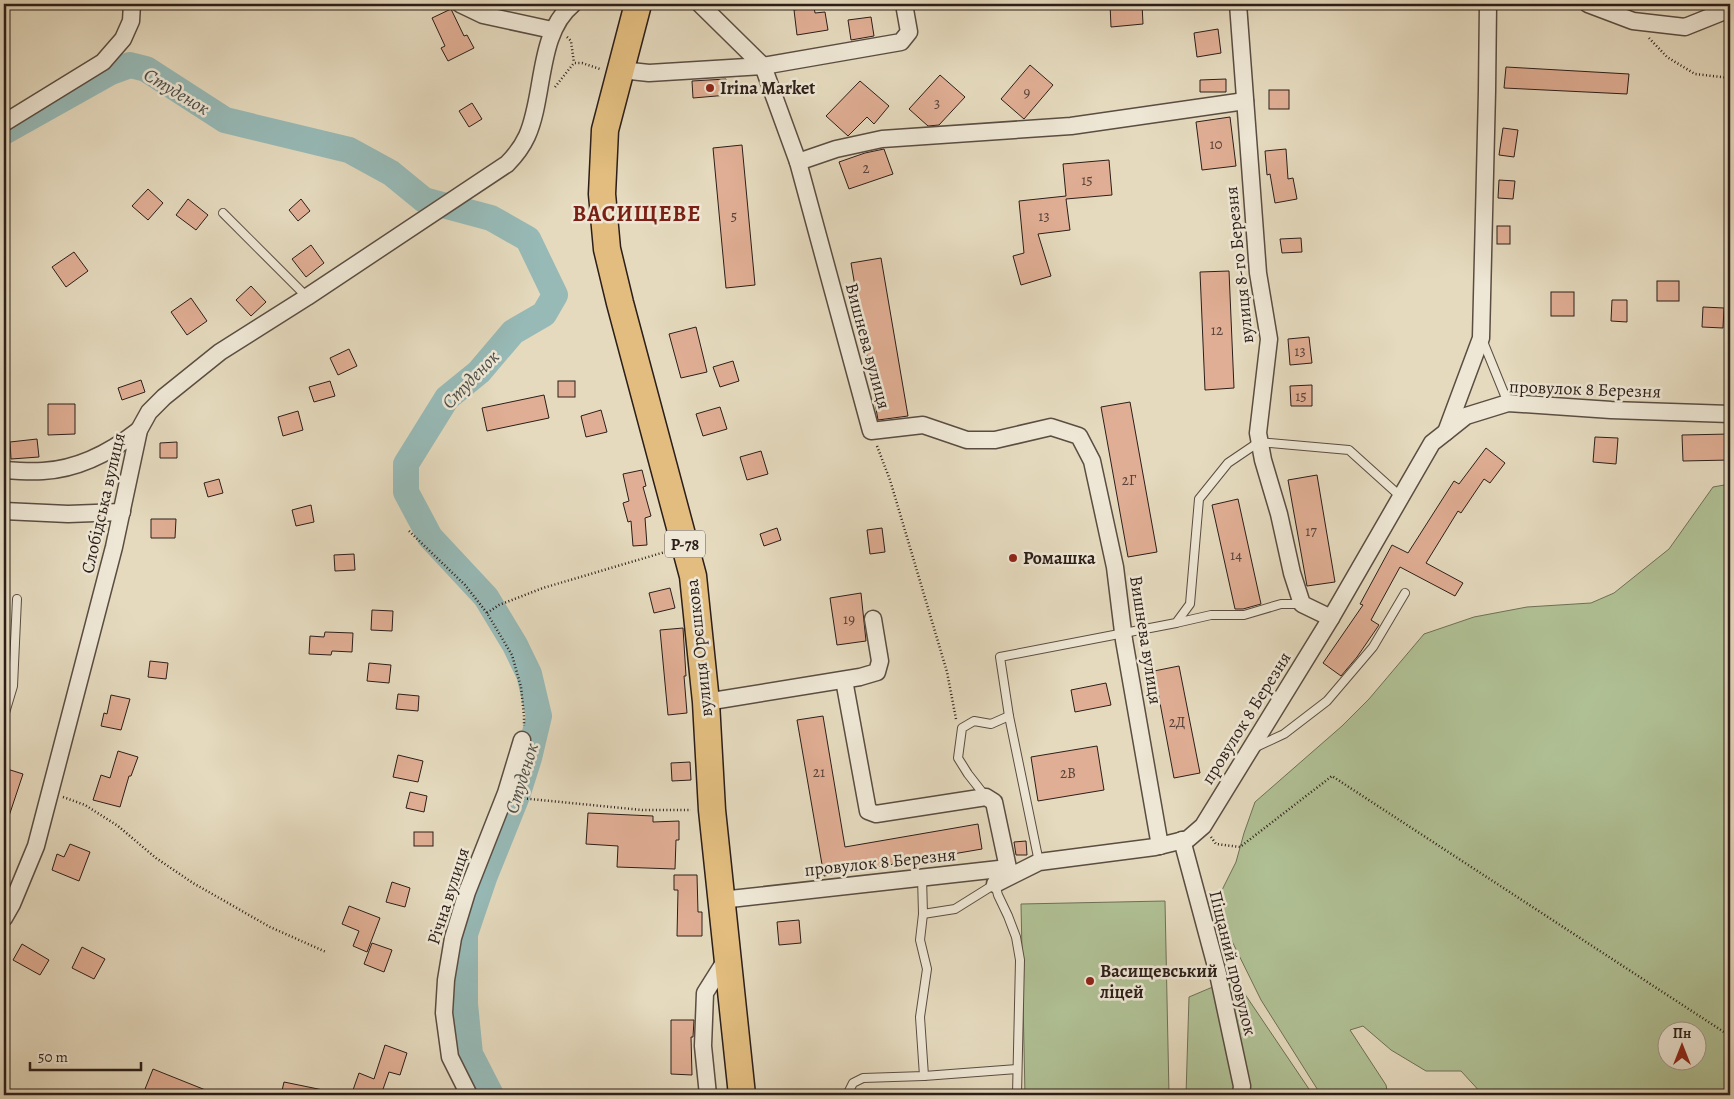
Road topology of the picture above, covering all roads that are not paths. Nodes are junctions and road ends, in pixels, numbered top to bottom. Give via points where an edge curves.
1 (132, 4) edge
2 (460, 4) edge
3 (573, 4) edge
4 (638, 4) edge
5 (700, 4) edge
6 (904, 4) edge
7 (1238, 4) edge
8 (1488, 4) edge
9 (1588, 4) edge
10 (1730, 9) edge
11 (552, 30) junction
12 (763, 66) junction
13 (621, 70) junction
14 (1245, 101) junction
15 (4, 123) edge
16 (798, 162) junction
17 (223, 213) dead end
18 (307, 297) junction
19 (1482, 338) junction
20 (1508, 403) junction
21 (1730, 414) edge
22 (139, 430) junction
23 (1446, 432) junction
24 (1259, 442) junction
25 (4, 470) edge
26 (1400, 496) junction
27 (4, 511) edge
28 (122, 512) junction
29 (1405, 593) dead end
30 (17, 599) dead end
31 (1302, 604) junction
32 (1331, 618) junction
33 (873, 619) dead end
34 (1176, 622) junction
35 (1123, 634) junction
36 (844, 680) junction
37 (706, 702) junction
38 (4, 716) edge
39 (1009, 716) junction
40 (522, 740) road end
41 (1248, 751) junction
42 (986, 797) junction
43 (1182, 840) junction
44 (1160, 846) junction
45 (1039, 862) junction
46 (1008, 868) junction
47 (922, 877) junction
48 (995, 884) junction
49 (722, 900) junction
50 (923, 914) junction
51 (4, 918) edge
52 (727, 958) junction
53 (1017, 1069) junction
54 (924, 1076) junction
55 (469, 1095) edge
56 (708, 1095) edge
57 (742, 1095) edge
58 (847, 1095) edge
59 (1017, 1095) edge
60 (1241, 1095) edge

1 - 15 street via 131,21 123,39 103,62
2 - 11 street via 483,15
3 - 11 street via 561,14
4 - 13 main road, вулиця Орєшкова / Р-78
5 - 12 street, Вишнева вулиця
6 - 12 street via 909,32 901,42
7 - 14 street, вулиця 8-го Березня
8 - 19 street
9 - 10 street via 1633,21 1685,27
11 - 18 street, Слобідська вулиця via 527,136 515,156
12 - 13 street via 649,73
12 - 16 street, Вишнева вулиця
13 - 37 main road, вулиця Орєшкова / Р-78 via 605,130 602,194 607,249 692,576
14 - 16 street via 1071,126 882,139 836,149
14 - 24 street, вулиця 8-го Березня via 1258,273 1269,339
16 - 35 street, Вишнева вулиця via 871,431 923,425 967,440 996,440 1051,427 1079,436 1092,461 1115,567
17 - 18 lane
18 - 22 street, Слобідська вулиця via 220,352 178,385 149,412
19 - 20 lane
19 - 23 street
20 - 21 street, провулок 8 Березня
20 - 23 street, провулок 8 Березня via 1466,416
22 - 25 street via 118,447 81,465 44,471
22 - 28 street, Слобідська вулиця
23 - 26 street, провулок 8 Березня via 1432,443
24 - 26 lane via 1350,450
24 - 31 street, вулиця 8-го Березня
24 - 34 lane via 1228,463 1199,499 1190,604
26 - 32 street, провулок 8 Березня
27 - 28 street
28 - 51 street, Слобідська вулиця via 36,846
29 - 41 lane via 1373,647 1327,701 1284,734
30 - 38 lane via 13,686
31 - 32 street
31 - 34 lane via 1281,604 1244,615 1211,615
32 - 41 street, провулок 8 Березня
33 - 36 street via 880,661 877,672
34 - 35 lane
35 - 39 lane via 1000,657
35 - 44 street, Вишнева вулиця
36 - 37 street
36 - 42 street via 868,811 876,814
37 - 49 main road, вулиця Орєшкова / Р-78 via 712,810
39 - 42 lane via 991,724 974,720 962,728 958,758
39 - 45 lane
40 - 55 street, Річна вулиця via 506,793 467,892 453,938 446,980 444,1013 450,1057
41 - 43 street, провулок 8 Березня via 1203,826
42 - 46 street via 994,802
43 - 44 street, провулок 8 Березня
43 - 60 street, Піщаний провулок via 1218,974 1242,1086
44 - 45 street, провулок 8 Березня
45 - 48 street, провулок 8 Березня
46 - 47 street, провулок 8 Березня
46 - 48 street
47 - 49 street, провулок 8 Березня
47 - 50 lane
48 - 50 lane via 955,909
48 - 53 lane via 1016,937 1020,960
49 - 52 main road, вулиця Орєшкова / Р-78
50 - 54 lane via 920,940 927,969 920,1017
52 - 56 street via 705,993 703,1046
52 - 57 main road, вулиця Орєшкова / Р-78
53 - 54 lane
53 - 59 lane
54 - 58 lane via 863,1078 853,1083

